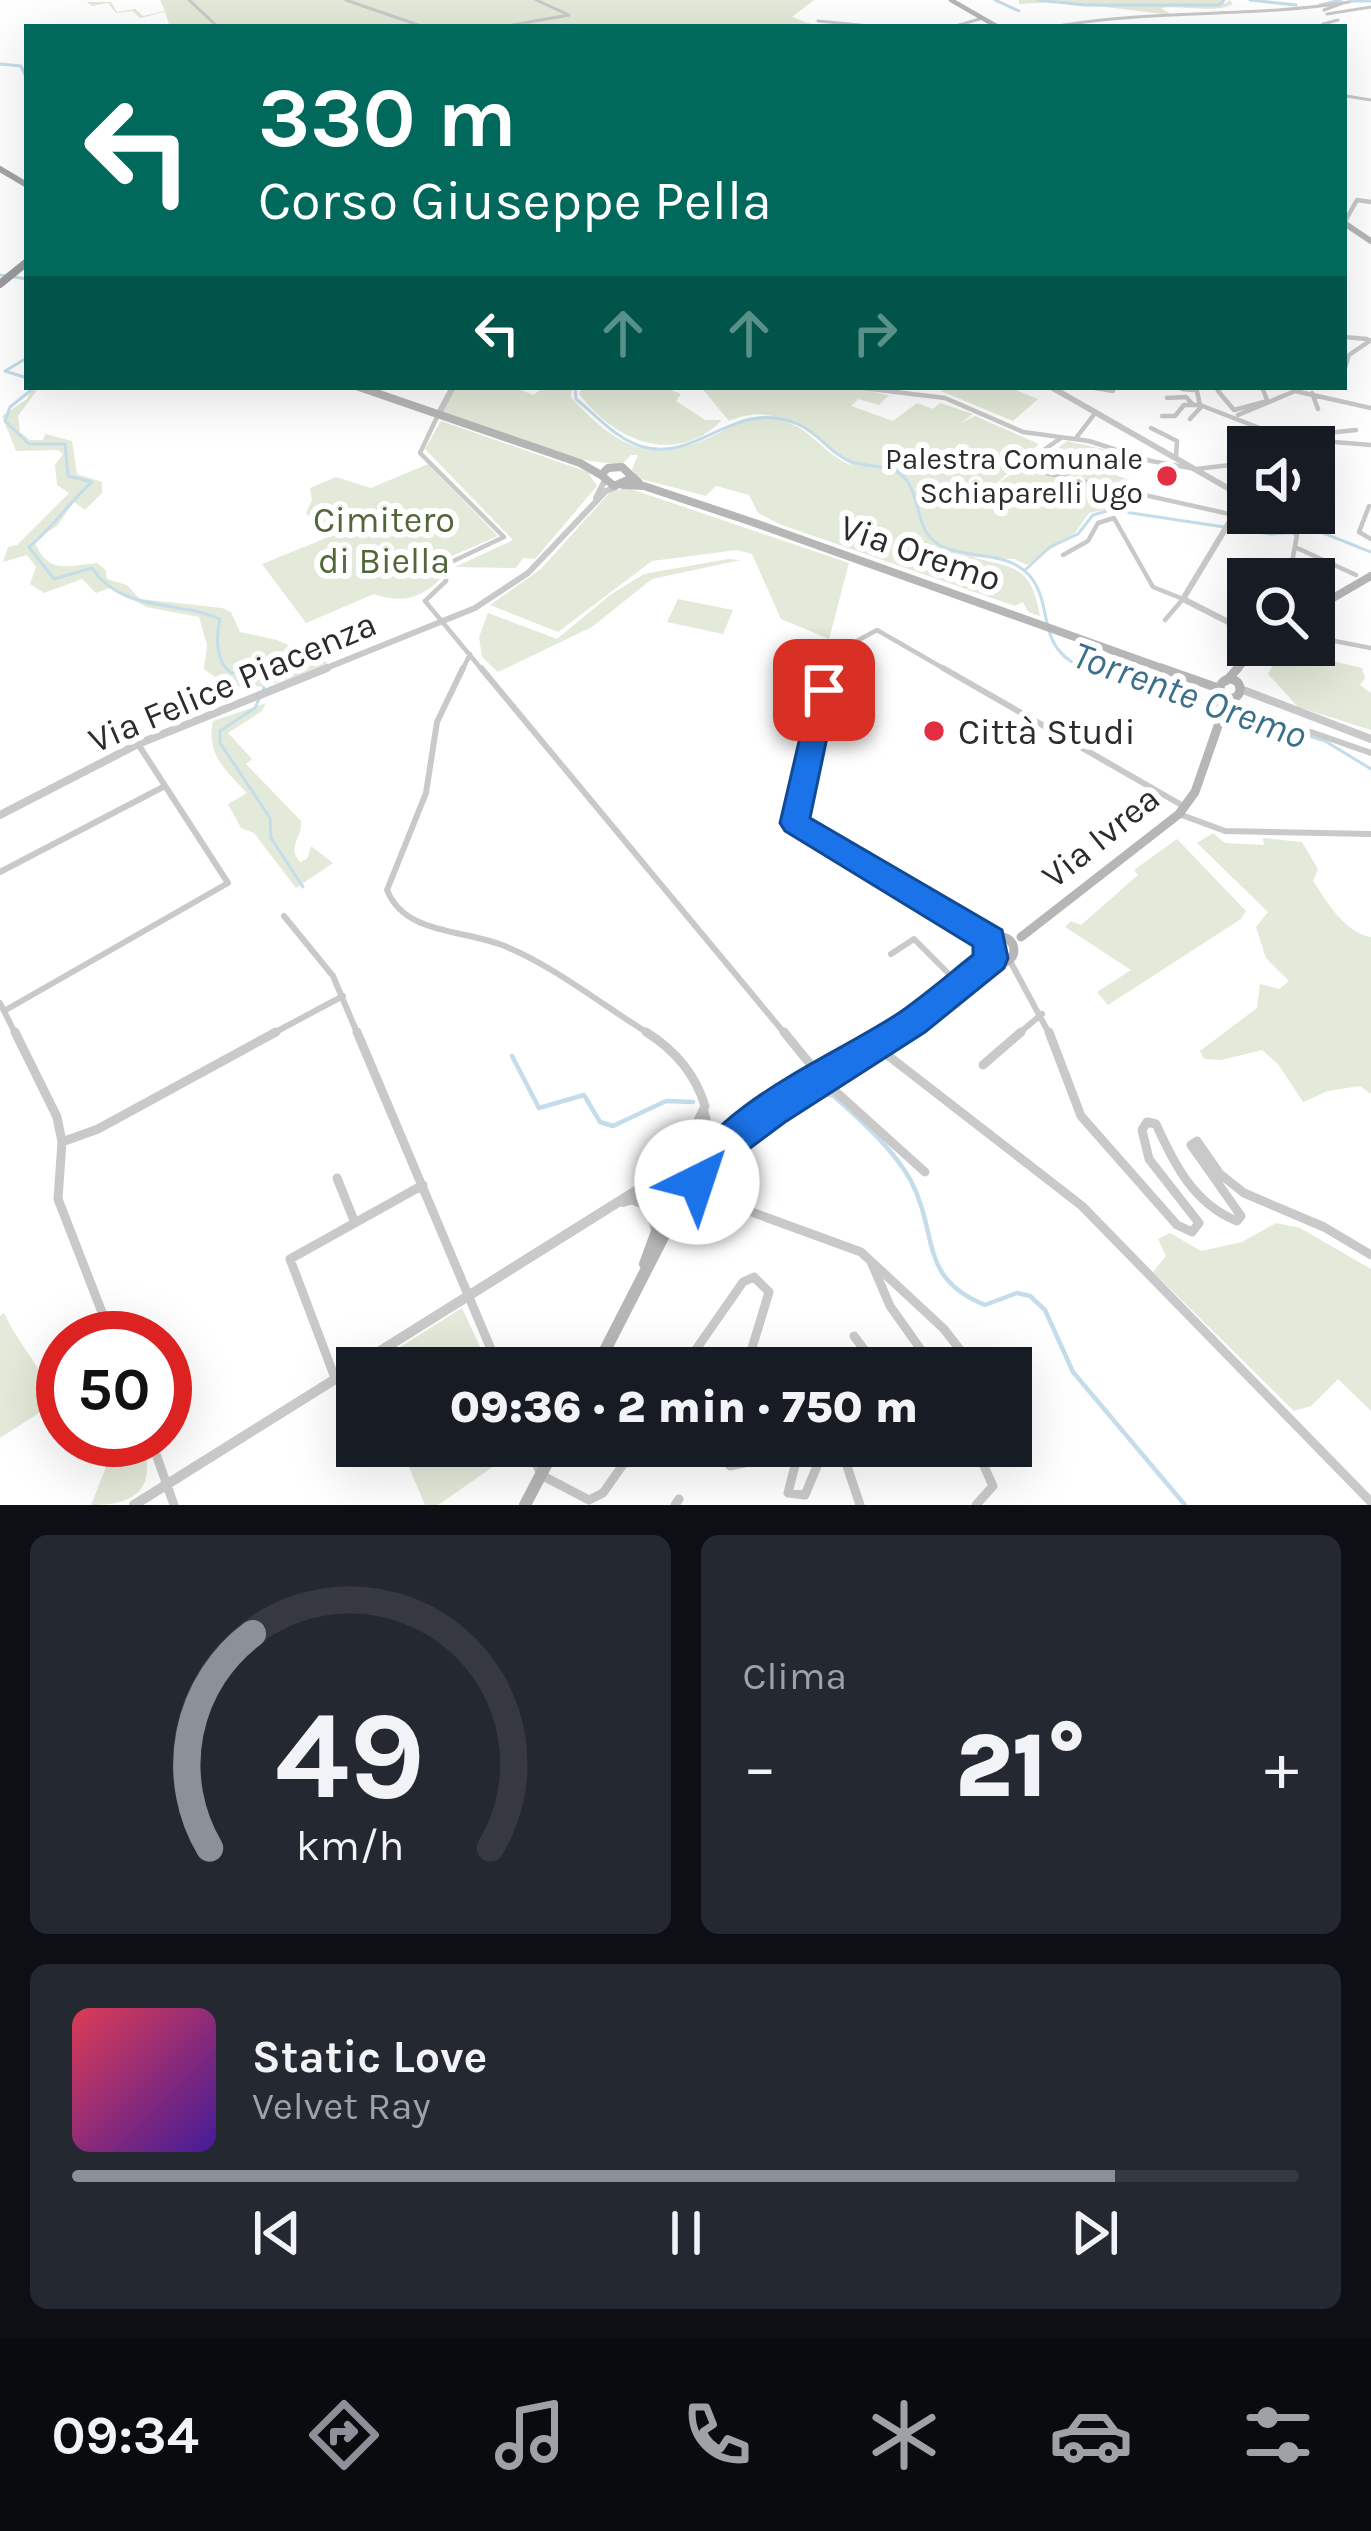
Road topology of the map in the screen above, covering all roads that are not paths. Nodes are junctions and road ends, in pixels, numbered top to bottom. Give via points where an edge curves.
1 (189, 0) edge
2 (346, 0) edge
3 (536, 0) edge
4 (951, 0) edge
5 (1298, 0) edge
6 (1348, 1) edge
7 (1303, 7) junction
8 (1363, 7) junction
9 (1323, 11) junction
10 (1309, 12) dead end
11 (1371, 12) edge
12 (982, 18) junction
13 (1108, 18) junction
14 (818, 21) dead end
15 (215, 24) edge
16 (415, 24) edge
17 (518, 24) edge
18 (849, 24) edge
19 (962, 24) edge
20 (993, 24) edge
21 (1065, 24) edge
22 (1125, 24) edge
23 (1325, 24) edge
24 (1371, 92) edge
25 (1370, 100) edge
26 (1371, 202) edge
27 (1347, 221) edge
28 (1371, 340) edge
29 (1347, 362) edge
30 (367, 390) edge
31 (451, 390) edge
32 (878, 390) edge
33 (920, 390) edge
34 (1056, 390) edge
35 (1196, 390) edge
36 (1264, 390) edge
37 (1292, 390) edge
38 (1298, 390) edge
39 (1312, 393) junction
40 (918, 395) junction
41 (1270, 401) junction
42 (1198, 405) junction
43 (1371, 408) edge
44 (1318, 409) dead end
45 (1215, 410) junction
46 (1096, 412) junction
47 (1251, 413) junction
48 (1232, 414) junction
49 (438, 415) junction
50 (1190, 419) dead end
51 (1210, 424) dead end
52 (1256, 425) joint
53 (1151, 428) dead end
54 (1356, 430) dead end
55 (1335, 437) edge
56 (1343, 437) junction
57 (1061, 438) junction
58 (1335, 438) edge
59 (1076, 439) junction
60 (1371, 446) edge
61 (1176, 457) junction
62 (1227, 465) edge
63 (1196, 469) junction
64 (604, 475) junction
65 (632, 478) junction
66 (621, 485) junction
67 (644, 486) junction
68 (1227, 486) edge
69 (593, 505) junction
70 (1369, 506) edge
71 (1227, 520) edge
72 (1227, 526) edge
73 (1295, 534) edge
74 (1371, 539) edge
75 (1297, 548) junction
76 (1063, 555) dead end
77 (1294, 558) edge
78 (1356, 575) dead end
79 (1371, 576) edge
80 (1335, 594) edge
81 (1183, 598) junction
82 (1166, 620) dead end
83 (1227, 621) edge
84 (443, 622) junction
85 (1335, 641) edge
86 (1371, 648) edge
87 (470, 653) junction
88 (1241, 666) edge
89 (1229, 693) junction
90 (1311, 732) dead end
91 (1370, 738) edge
92 (138, 744) junction
93 (1368, 752) edge
94 (165, 785) junction
95 (1182, 810) junction
96 (0, 815) edge
97 (1371, 835) edge
98 (0, 872) edge
99 (284, 916) dead end
100 (991, 940) junction
101 (1017, 940) junction
102 (891, 953) dead end
103 (992, 958) junction
104 (1010, 961) junction
105 (960, 985) junction
106 (343, 997) junction
107 (2, 1007) edge
108 (1042, 1014) junction
109 (877, 1047) junction
110 (983, 1065) dead end
111 (824, 1081) junction
112 (704, 1108) junction
113 (772, 1110) junction
114 (727, 1133) junction
115 (62, 1142) junction
116 (682, 1163) junction
117 (925, 1172) dead end
118 (663, 1174) junction
119 (337, 1178) dead end
120 (424, 1184) junction
121 (681, 1191) junction
122 (628, 1200) junction
123 (599, 1212) junction
124 (355, 1223) junction
125 (655, 1232) junction
126 (861, 1252) junction
127 (1368, 1255) edge
128 (639, 1280) junction
129 (471, 1294) junction
130 (102, 1311) edge
131 (854, 1336) dead end
132 (491, 1347) edge
133 (606, 1347) edge
134 (698, 1347) edge
135 (752, 1347) edge
136 (862, 1347) edge
137 (919, 1347) edge
138 (958, 1347) edge
139 (335, 1378) junction
140 (160, 1467) edge
141 (538, 1467) edge
142 (545, 1467) edge
143 (621, 1467) edge
144 (795, 1467) edge
145 (817, 1467) edge
146 (847, 1467) edge
147 (984, 1467) edge
148 (541, 1475) junction
149 (166, 1483) junction
150 (1371, 1502) edge
151 (134, 1505) edge
152 (174, 1505) edge
153 (525, 1505) edge
154 (860, 1505) edge
155 (976, 1505) edge

1 - 15 street
2 - 16 street
3 - 17 street via 569,15
4 - 12 main road
5 - 7 street
6 - 8 street
6 - 9 street
7 - 9 street
7 - 10 street
7 - 13 street
8 - 9 street
8 - 11 street
9 - 23 street via 1338,20
12 - 19 street
12 - 20 main road
13 - 21 street
13 - 22 street
14 - 18 street
24 - 25 street
26 - 27 street via 1357,200
28 - 29 street
30 - 49 main road
31 - 49 street
32 - 40 street
33 - 40 street
34 - 46 street
35 - 42 street
36 - 41 street
37 - 41 street
38 - 39 street
39 - 43 street
39 - 44 street
40 - 57 street
41 - 47 street
41 - 48 street via 1234,410 1219,392
42 - 42 street via 1168,400 1162,416 1182,406
42 - 45 street
42 - 50 street
45 - 48 street
45 - 51 street
46 - 59 street
46 - 61 street
47 - 48 street
47 - 52 street via 1262,419
48 - 52 street
49 - 64 main road
49 - 84 street via 419,448 504,537 448,564 446,581 425,601
53 - 61 street via 1177,441
54 - 56 street
55 - 56 street
56 - 58 street
56 - 60 street
57 - 59 street
57 - 71 street via 1019,467
59 - 63 street
61 - 63 street
62 - 63 street
63 - 68 street
64 - 65 main road, Via Oremo via 626,468
64 - 66 main road, Via Oremo
64 - 69 street, Via Felice Piacenza
65 - 66 main road
65 - 67 main road, Via Oremo
66 - 67 main road, Via Oremo
66 - 69 street, Via Felice Piacenza
67 - 89 main road, Via Oremo
69 - 84 street, Via Felice Piacenza via 528,573
70 - 74 street via 1359,532
72 - 81 street
73 - 75 street
75 - 77 street
75 - 78 street
76 - 81 street via 1114,518 1153,587
79 - 80 main road
81 - 82 street
81 - 83 street
84 - 87 street
84 - 92 street, Via Felice Piacenza
85 - 86 street
87 - 111 street
87 - 112 street via 437,722 426,793 387,890 394,908 508,947 621,1015 690,1069
88 - 89 main road, Via Ivrea
89 - 91 street
89 - 95 main road, Via Ivrea
90 - 93 street
91 - 93 street
92 - 94 street
92 - 96 street, Via Felice Piacenza
94 - 98 street
94 - 107 street via 228,883
95 - 97 street via 1226,832
95 - 100 street via 877,631 833,654 795,823
95 - 101 main road, Via Ivrea
99 - 106 street
100 - 101 main road
100 - 103 main road
101 - 104 main road
102 - 105 street via 914,939
103 - 104 main road
103 - 105 main road
104 - 108 street
105 - 109 main road
106 - 115 street
106 - 120 street
107 - 115 street
108 - 110 street
108 - 127 street via 1082,1115 1177,1225 1192,1232 1198,1223 1149,1159 1147,1122 1220,1215 1241,1216 1191,1144 1244,1193
109 - 111 main road
109 - 150 street via 1082,1206
111 - 113 main road
111 - 117 street
112 - 114 street via 710,1130
112 - 116 street
113 - 114 main road
113 - 121 main road via 718,1150
114 - 116 main road
115 - 130 street via 58,1199
116 - 118 main road
116 - 121 main road
118 - 121 main road
118 - 123 street
119 - 124 street
120 - 124 street
120 - 129 street
121 - 122 street
121 - 125 main road
121 - 126 street
121 - 128 main road
122 - 123 street
122 - 125 street via 650,1206
123 - 129 street
124 - 139 street via 290,1259
125 - 128 main road
126 - 137 street
126 - 138 street
128 - 133 main road
129 - 132 street
129 - 139 street
131 - 136 street
134 - 135 street via 754,1276 769,1292
139 - 149 street
140 - 149 street
141 - 148 street
142 - 148 main road
143 - 148 street via 589,1500
144 - 145 street via 788,1493 805,1495
146 - 154 street
147 - 155 street via 993,1486
148 - 153 main road
149 - 151 street
149 - 152 street

